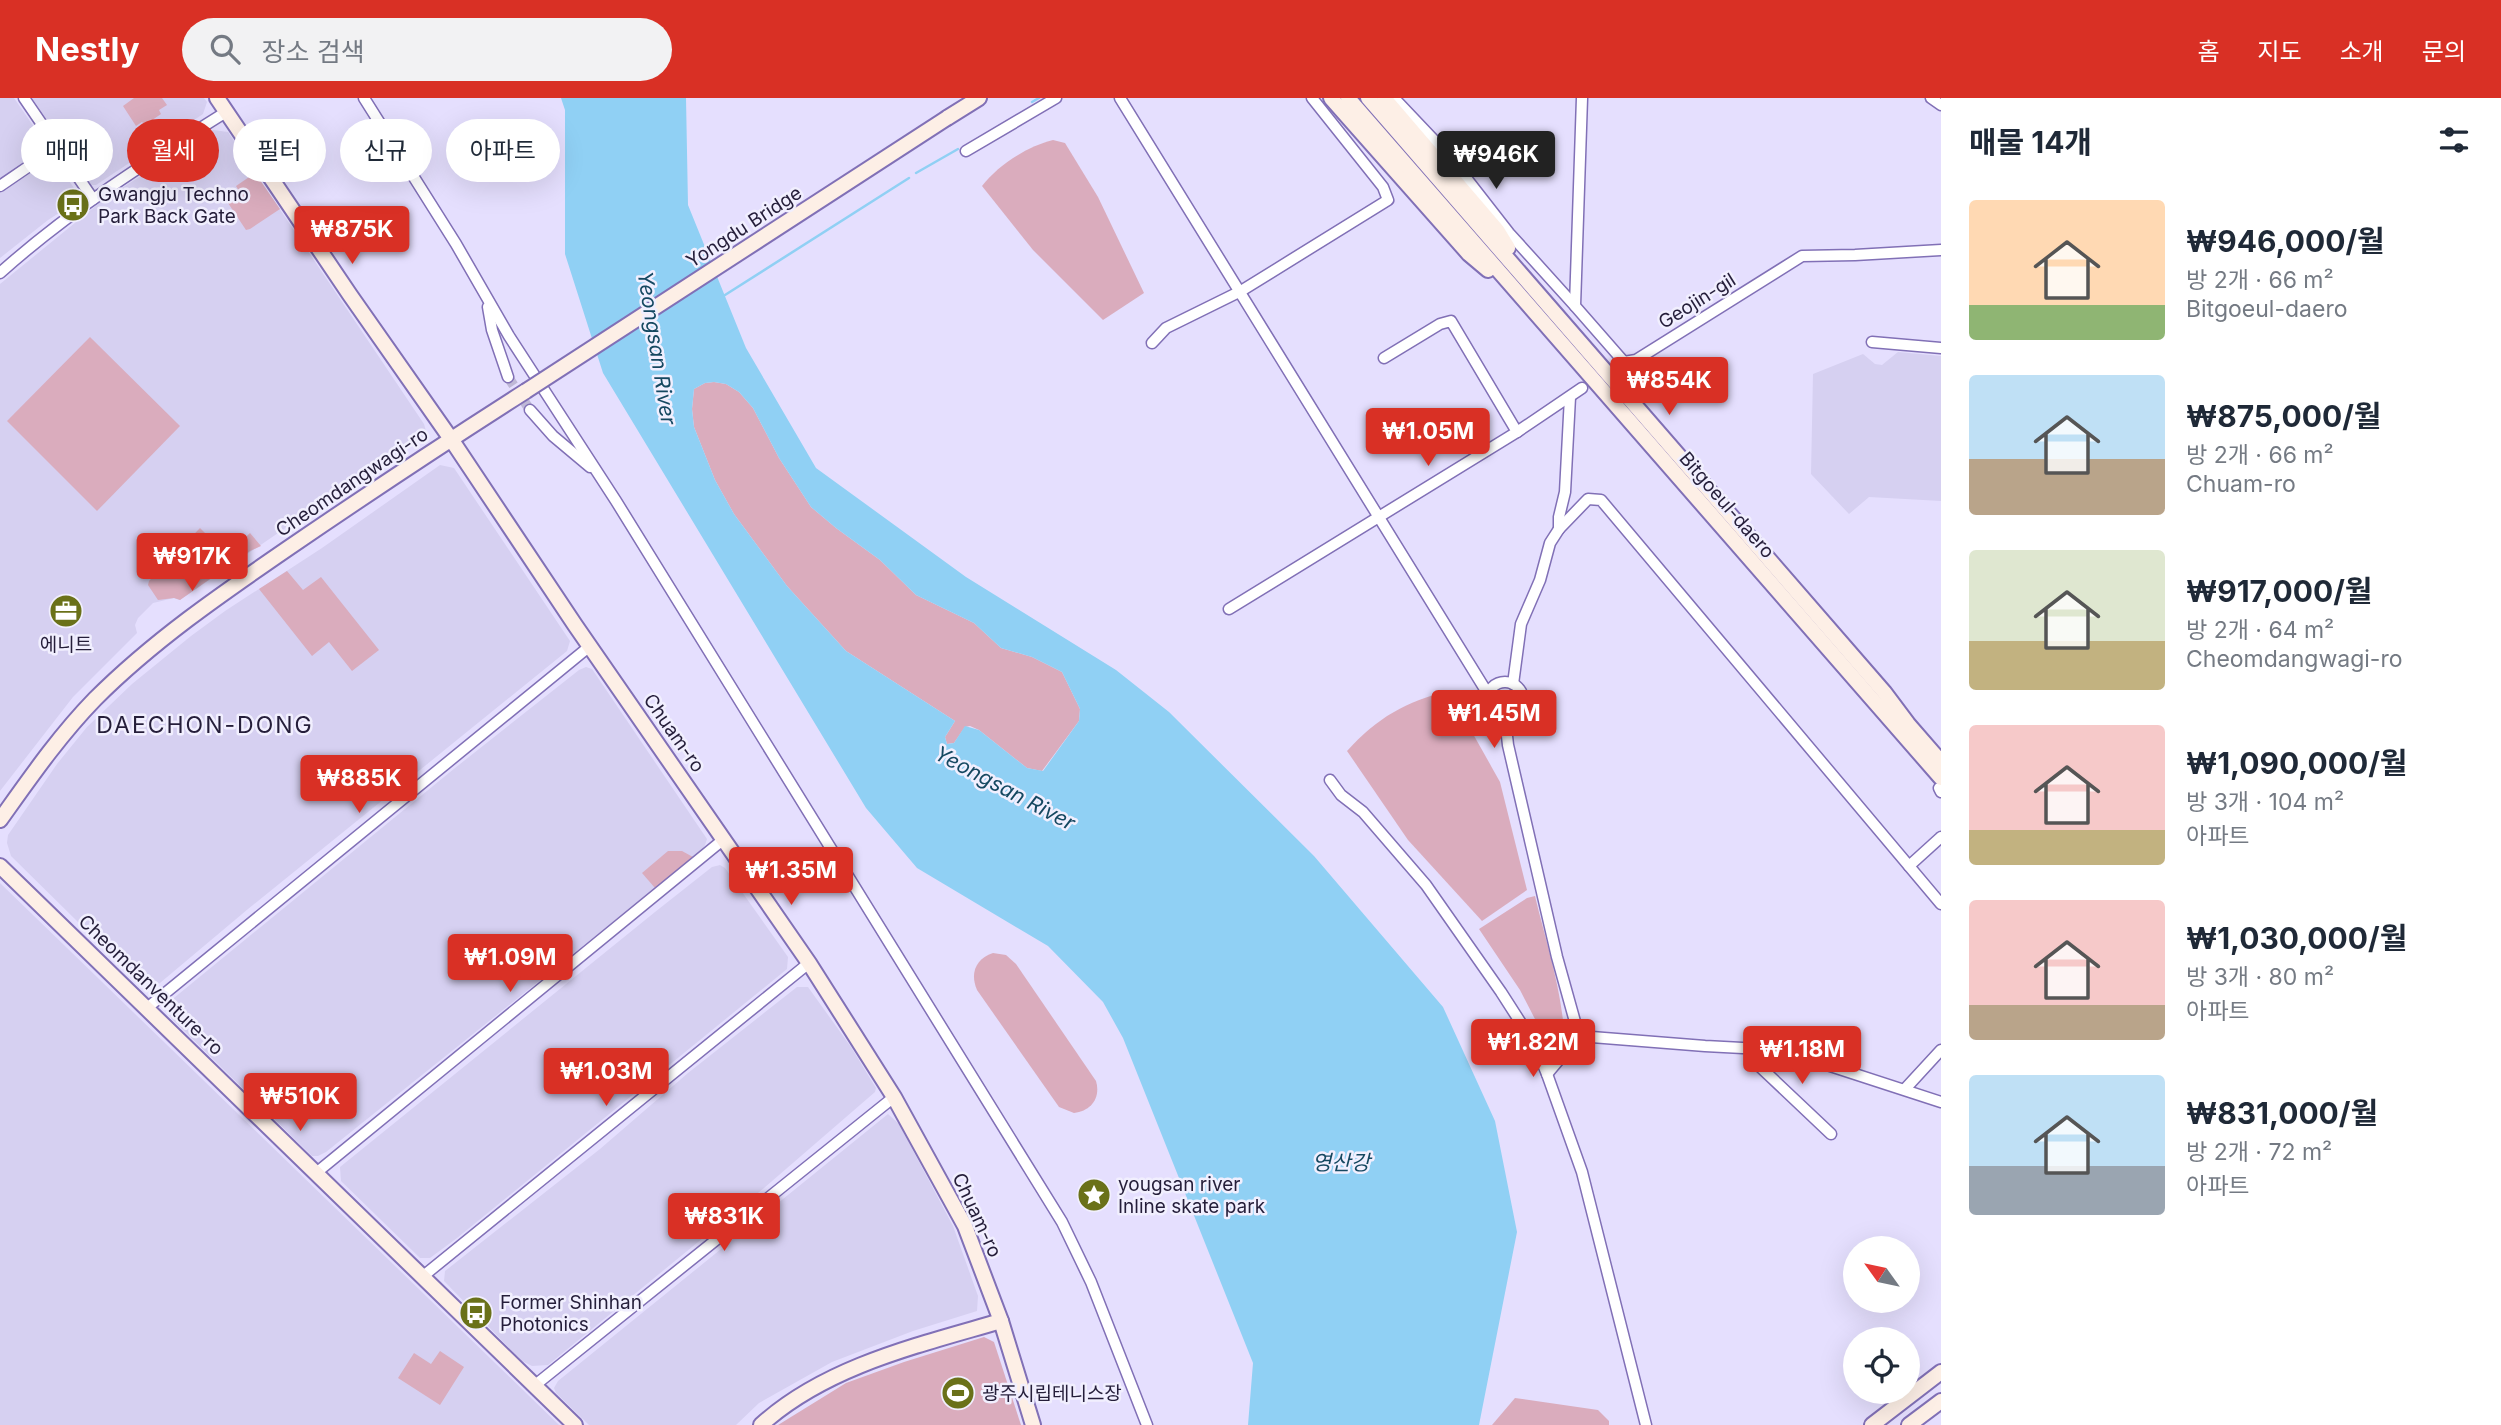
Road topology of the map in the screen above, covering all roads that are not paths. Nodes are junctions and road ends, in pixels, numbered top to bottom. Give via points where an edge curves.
1 (24, 98) edge
2 (217, 98) edge
3 (365, 98) edge
4 (979, 98) edge
5 (1056, 98) edge
6 (1120, 98) edge
7 (1312, 98) edge
8 (1331, 98) edge
9 (1348, 98) edge
10 (1368, 98) edge
11 (1384, 98) edge
12 (1394, 98) edge
13 (1582, 98) edge
14 (1931, 98) edge
15 (1941, 105) edge
16 (226, 111) junction
17 (38, 119) edge
18 (966, 151) dead end
19 (21, 172) edge
20 (81, 182) edge
21 (0, 186) edge
22 (93, 199) junction
23 (1939, 250) edge
24 (0, 273) edge
25 (1531, 285) junction
26 (1241, 291) junction
27 (1520, 296) junction
28 (487, 299) junction
29 (1575, 306) junction
30 (1872, 342) dead end
31 (1152, 343) dead end
32 (1941, 348) edge
33 (1384, 358) dead end
34 (509, 377) tunnel mouth
35 (1582, 388) dead end
36 (526, 391) joint
37 (1570, 397) junction
38 (530, 410) tunnel mouth
39 (1517, 432) junction
40 (451, 439) junction
41 (605, 485) junction
42 (1379, 516) junction
43 (1559, 529) junction
44 (1230, 609) dead end
45 (590, 646) junction
46 (1513, 684) junction
47 (1489, 694) junction
48 (1878, 697) junction
49 (1506, 718) junction
50 (1941, 750) edge
51 (1941, 762) edge
52 (1330, 780) dead end
53 (1940, 787) edge
54 (0, 820) edge
55 (724, 839) junction
56 (1940, 840) edge
57 (0, 866) edge
58 (1909, 866) junction
59 (1941, 904) edge
60 (809, 963) junction
61 (147, 1008) junction
62 (1579, 1036) junction
63 (1753, 1048) junction
64 (1941, 1050) edge
65 (1547, 1074) junction
66 (1905, 1089) junction
67 (894, 1097) junction
68 (1941, 1102) edge
69 (1831, 1134) dead end
70 (316, 1173) junction
71 (422, 1278) junction
72 (1001, 1321) junction
73 (1941, 1372) edge
74 (1928, 1382) junction
75 (534, 1385) junction
76 (1941, 1400) edge
77 (575, 1425) edge
78 (761, 1425) edge
79 (1033, 1425) edge
80 (1147, 1425) edge
81 (1646, 1425) edge
82 (1872, 1425) edge
83 (1909, 1425) edge

1 - 17 street
2 - 16 street, Chuam-ro
3 - 28 street
4 - 36 street, Yongdu Bridge, bridge
5 - 18 street
6 - 26 street
7 - 26 street via 1383,187 1388,200
8 - 27 street via 1469,254
9 - 27 street, Bitgoeul-daero
10 - 25 street, Bitgoeul-daero
11 - 25 street via 1497,230
12 - 29 street
13 - 29 street
14 - 15 street
16 - 22 street
16 - 40 street, Chuam-ro
19 - 21 street
20 - 22 street
22 - 24 street
23 - 29 street, Geojin-gil via 1802,256 1636,360 1624,362
25 - 48 street, Bitgoeul-daero
26 - 31 street via 1166,328
26 - 42 street
27 - 48 street, Bitgoeul-daero
28 - 34 street via 492,330
28 - 41 street
30 - 32 street
33 - 39 street via 1451,321
35 - 37 street
36 - 40 street, Cheomdangwagi-ro
37 - 39 street
37 - 43 street
38 - 41 street
39 - 42 street
40 - 45 street, Chuam-ro
40 - 54 street, Cheomdangwagi-ro via 160,640 66,731
41 - 80 street via 1062,1222 1091,1282
42 - 44 street
42 - 47 street
43 - 46 street via 1550,542 1521,624
43 - 58 street via 1588,499 1601,500
45 - 55 street, Chuam-ro
45 - 61 street
46 - 47 street via 1501,683
46 - 49 street via 1521,693 1522,705
47 - 49 street via 1491,711
48 - 50 street
48 - 51 street, Bitgoeul-daero
48 - 53 street via 1896,736
49 - 62 street via 1508,745
52 - 65 street via 1395,848 1458,928 1528,1035
55 - 60 street, Chuam-ro
55 - 70 street
56 - 58 street
57 - 61 street, Cheomdanventure-ro
58 - 59 street
60 - 67 street, Chuam-ro
60 - 71 street
61 - 70 street, Cheomdanventure-ro
62 - 63 street
62 - 65 street
63 - 66 street via 1781,1050
63 - 69 street via 1756,1063
64 - 66 street
65 - 81 street via 1582,1172
66 - 68 street
67 - 72 street, Chuam-ro via 965,1226
67 - 75 street
70 - 71 street, Cheomdanventure-ro
71 - 75 street, Cheomdanventure-ro
72 - 78 street via 861,1366 823,1383
72 - 79 street, Chuam-ro
73 - 74 street
74 - 76 street
74 - 82 street
75 - 77 street, Cheomdanventure-ro
76 - 83 street

